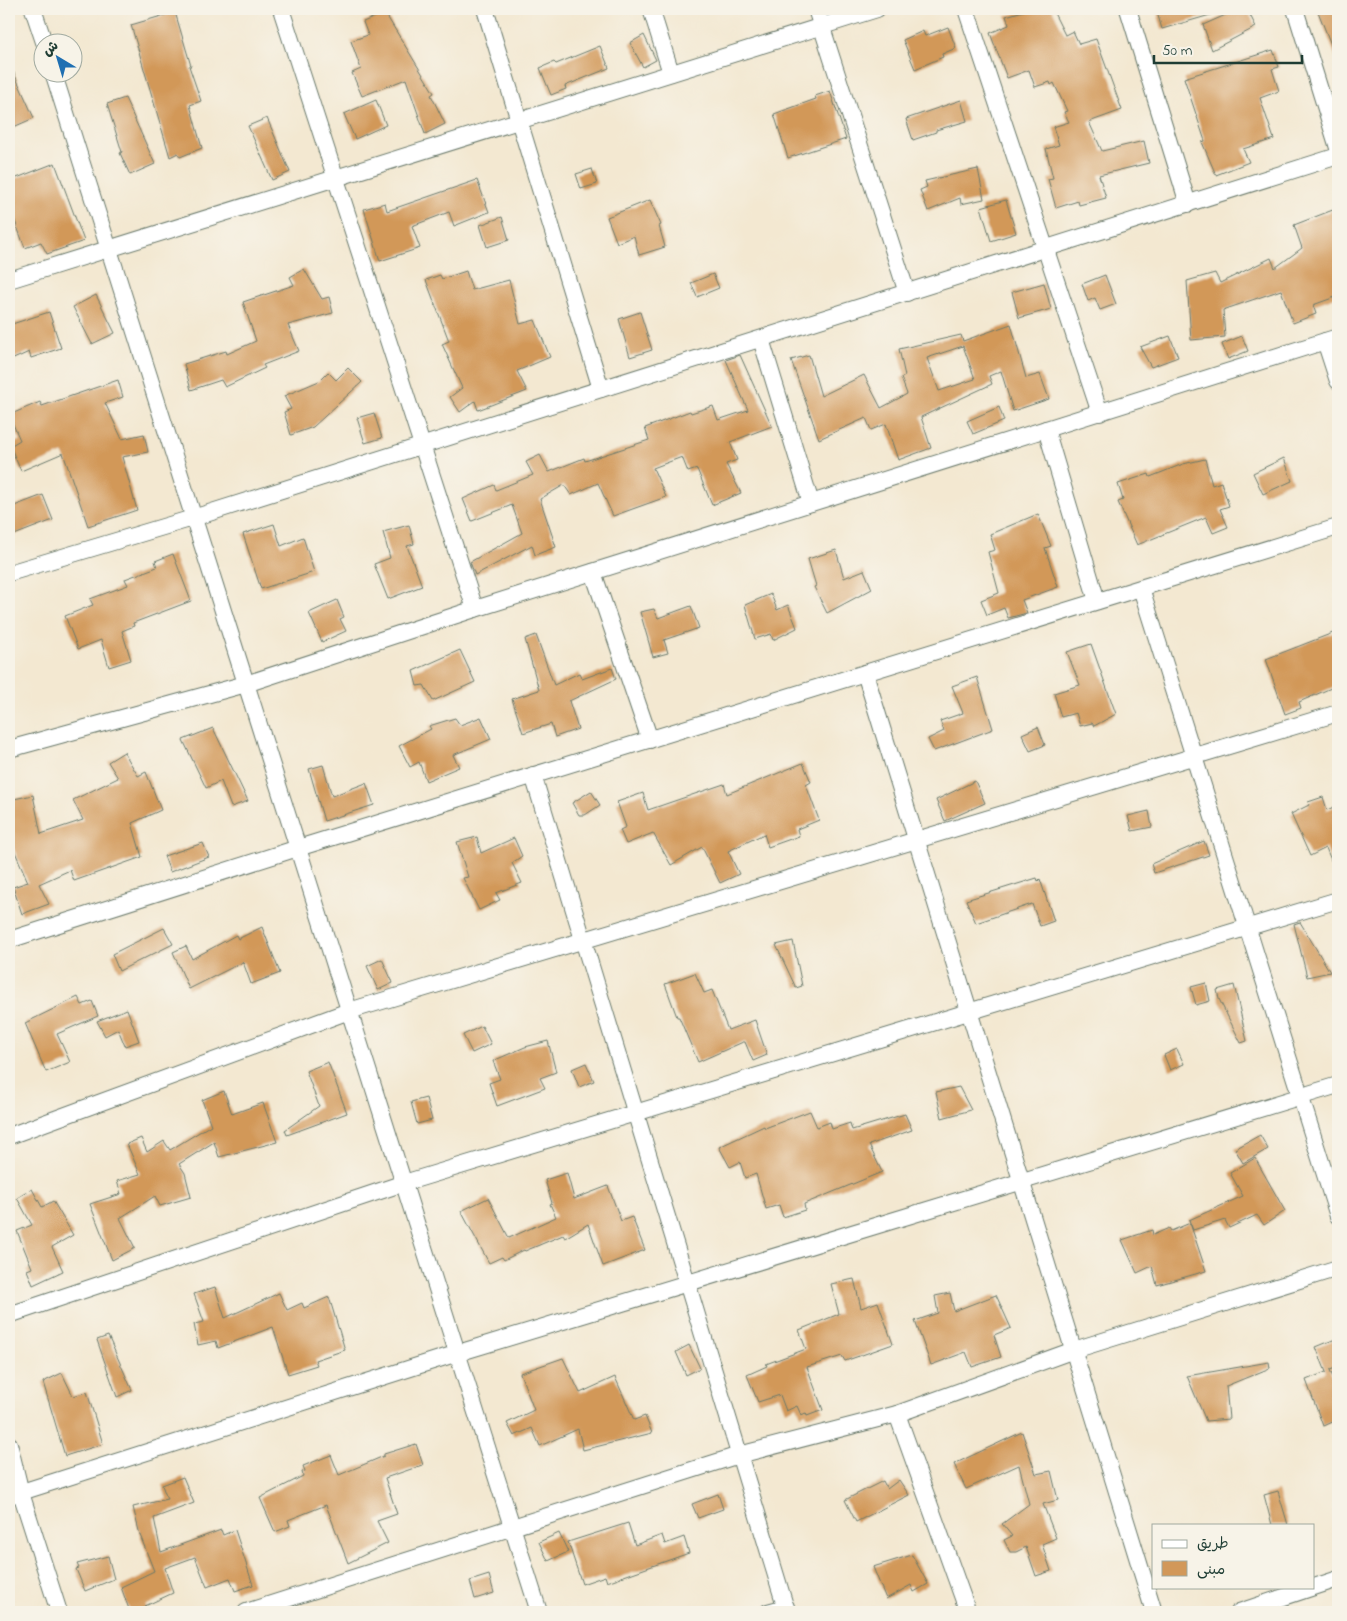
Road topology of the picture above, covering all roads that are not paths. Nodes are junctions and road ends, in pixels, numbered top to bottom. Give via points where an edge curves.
1 (33, 9) edge
2 (281, 9) edge
3 (485, 9) edge
4 (651, 9) edge
5 (816, 9) edge
6 (877, 9) edge
7 (966, 9) edge
8 (1128, 9) edge
9 (1295, 9) edge
10 (822, 26) junction
11 (41, 32) edge
12 (671, 73) junction
13 (56, 82) edge
14 (519, 120) junction
15 (1338, 148) edge
16 (1338, 156) edge
17 (336, 178) junction
18 (1188, 204) junction
19 (109, 249) junction
20 (1044, 249) junction
21 (9, 280) edge
22 (907, 293) junction
23 (761, 338) junction
24 (1332, 339) edge
25 (1338, 381) edge
26 (602, 389) junction
27 (1100, 412) junction
28 (1046, 429) junction
29 (422, 446) junction
30 (812, 503) junction
31 (193, 518) junction
32 (1338, 527) edge
33 (593, 572) junction
34 (9, 573) edge
35 (1141, 588) junction
36 (1097, 601) junction
37 (475, 609) junction
38 (865, 673) junction
39 (246, 684) junction
40 (1338, 713) edge
41 (650, 740) junction
42 (9, 750) edge
43 (1194, 756) junction
44 (533, 775) junction
45 (916, 840) junction
46 (298, 848) junction
47 (1338, 900) edge
48 (1248, 927) junction
49 (9, 940) edge
50 (583, 940) junction
51 (349, 1011) junction
52 (970, 1012) junction
53 (1338, 1084) edge
54 (1300, 1096) junction
55 (636, 1112) junction
56 (9, 1136) edge
57 (1022, 1181) junction
58 (404, 1183) junction
59 (1338, 1216) edge
60 (1338, 1268) edge
61 (688, 1283) junction
62 (9, 1315) edge
63 (1074, 1350) junction
64 (458, 1353) junction
65 (897, 1414) junction
66 (9, 1444) edge
67 (739, 1455) junction
68 (15, 1495) edge
69 (512, 1526) junction
70 (1338, 1579) edge
71 (1314, 1587) edge
72 (1311, 1588) edge
73 (787, 1610) edge
74 (59, 1612) edge
75 (246, 1612) edge
76 (539, 1612) edge
77 (768, 1612) edge
78 (968, 1612) edge
79 (1154, 1612) edge
80 (1239, 1612) edge

1 - 11 street
2 - 17 street
3 - 14 street
4 - 12 street
5 - 10 street
6 - 10 street
7 - 20 street
8 - 18 street
9 - 15 street
10 - 12 street
10 - 22 street
12 - 14 street
13 - 19 street
14 - 17 street
14 - 26 street
16 - 18 street
17 - 19 street
17 - 29 street
18 - 20 street
19 - 21 street
19 - 31 street
20 - 22 street
20 - 27 street
22 - 23 street
23 - 26 street
23 - 30 street
24 - 25 street
24 - 27 street
26 - 29 street
27 - 28 street
28 - 30 street
28 - 36 street
29 - 31 street
29 - 37 street
30 - 33 street
31 - 34 street
31 - 39 street
32 - 35 street
33 - 37 street
33 - 41 street
35 - 36 street
35 - 43 street
36 - 38 street
37 - 39 street
38 - 41 street
38 - 45 street
39 - 42 street
39 - 46 street
40 - 43 street
41 - 44 street
43 - 45 street
43 - 48 street
44 - 46 street
44 - 50 street
45 - 50 street
45 - 52 street
46 - 49 street
46 - 51 street
47 - 48 street
48 - 52 street
48 - 54 street
50 - 51 street
50 - 55 street
51 - 56 street
51 - 58 street
52 - 55 street
52 - 57 street
53 - 54 street
54 - 57 street
54 - 59 street
55 - 58 street
55 - 61 street
57 - 61 street
57 - 63 street
58 - 62 street
58 - 64 street
60 - 63 street
61 - 64 street
61 - 67 street
63 - 65 street
63 - 79 street
64 - 68 street
64 - 69 street
65 - 67 street
65 - 78 street
66 - 68 street
67 - 69 street
67 - 73 street
68 - 74 street
69 - 75 street
69 - 76 street
70 - 71 street
72 - 80 street
73 - 77 street

